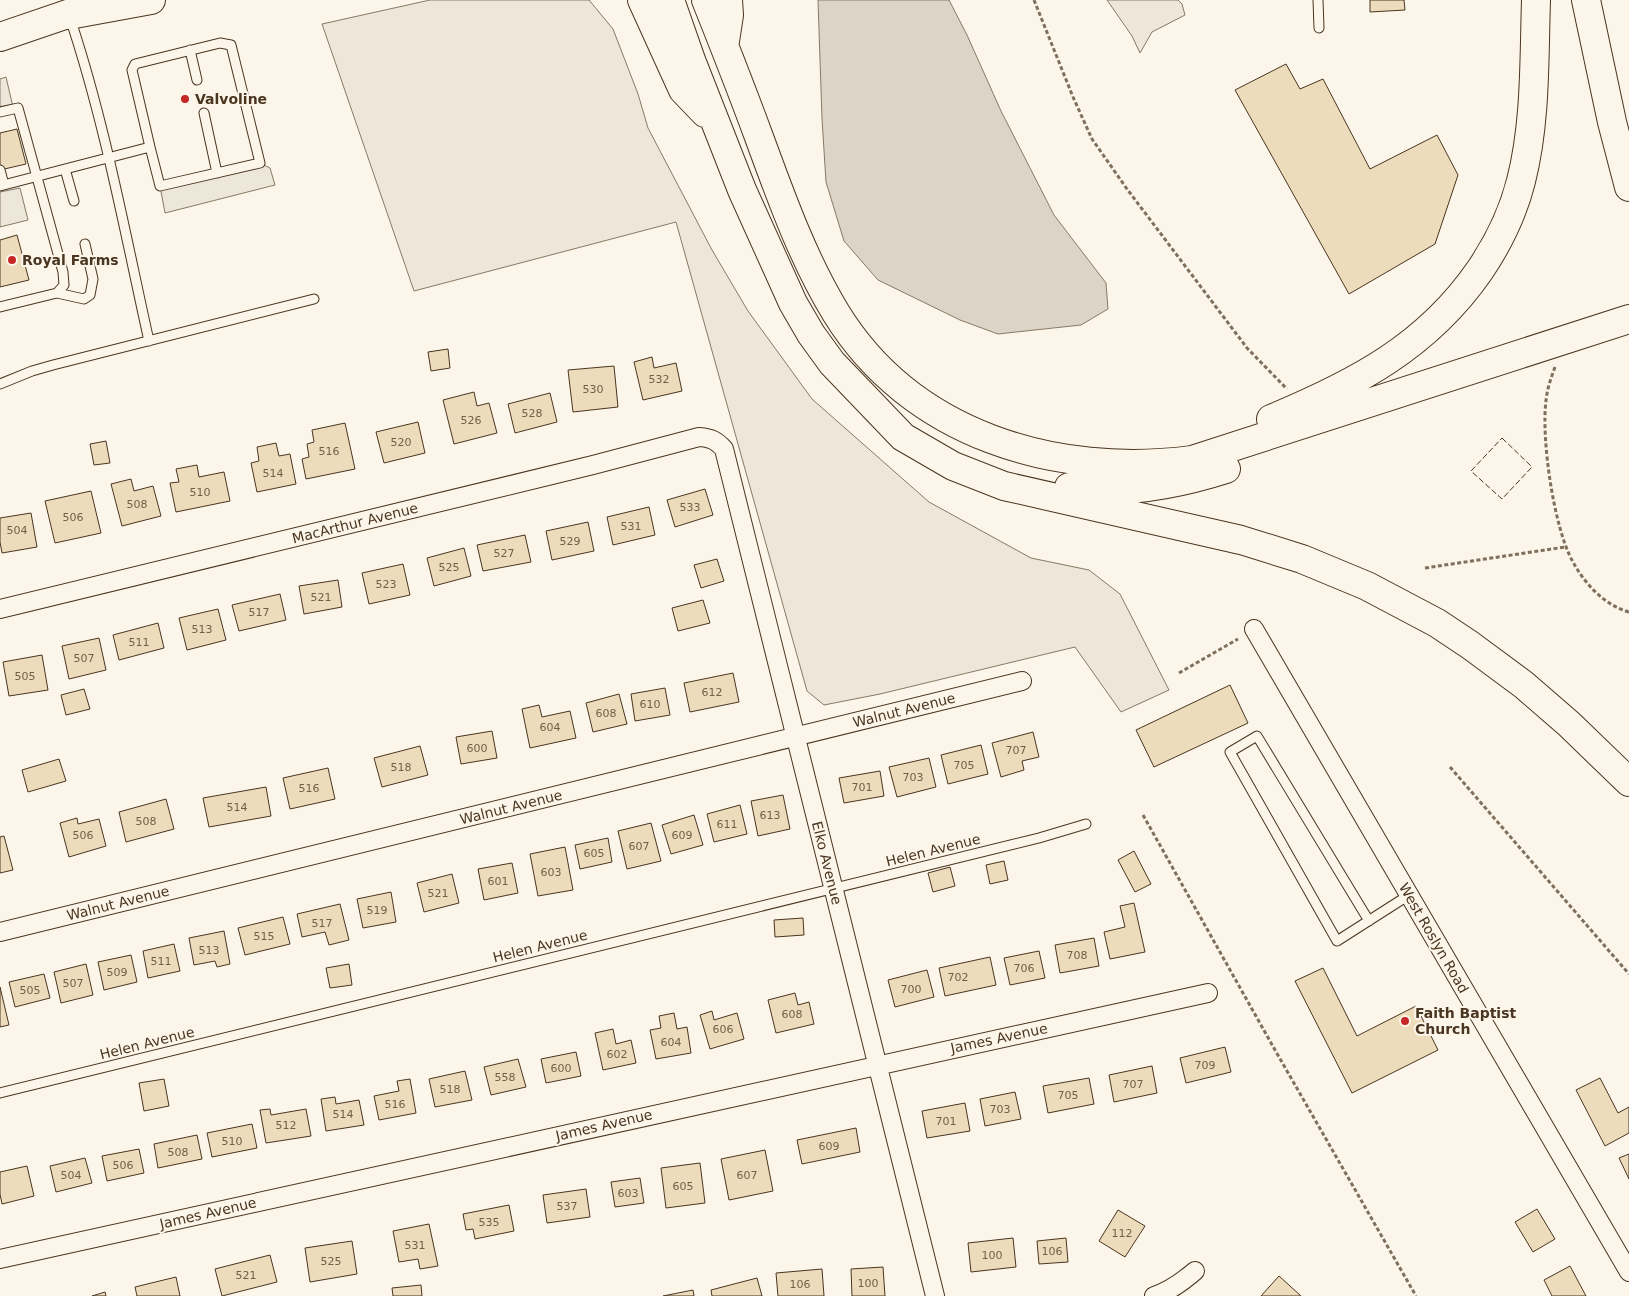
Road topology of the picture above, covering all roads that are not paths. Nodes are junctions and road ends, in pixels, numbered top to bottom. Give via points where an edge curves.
1 (107, 0) edge
2 (151, 0) edge
3 (642, 0) edge
4 (670, 0) edge
5 (706, 0) edge
6 (728, 0) edge
7 (1318, 0) edge
8 (1536, 0) edge
9 (1586, 0) edge
10 (68, 15) junction
11 (1319, 28) dead end
12 (0, 37) edge
13 (724, 45) junction
14 (190, 50) junction
15 (197, 80) dead end
16 (0, 112) edge
17 (204, 113) dead end
18 (716, 124) junction
19 (150, 147) junction
20 (108, 158) junction
21 (65, 169) junction
22 (0, 170) edge
23 (217, 173) junction
24 (37, 176) junction
25 (2, 186) edge
26 (1629, 187) edge
27 (74, 201) dead end
28 (85, 244) dead end
29 (58, 293) junction
30 (314, 299) dead end
31 (0, 308) edge
32 (1629, 319) edge
33 (1629, 338) edge
34 (149, 341) junction
35 (0, 384) edge
36 (856, 390) junction
37 (710, 438) joint
38 (1098, 463) junction
39 (0, 609) edge
40 (1254, 629) road end
41 (1022, 681) dead end
42 (796, 737) junction
43 (1629, 782) edge
44 (1086, 824) dead end
45 (834, 888) junction
46 (1409, 895) junction
47 (1370, 921) junction
48 (0, 932) edge
49 (1208, 993) dead end
50 (877, 1065) junction
51 (0, 1093) edge
52 (0, 1260) edge
53 (1195, 1271) dead end
54 (1629, 1272) edge
55 (934, 1296) edge
56 (1154, 1296) edge

1 - 10 main road
2 - 10 main road
3 - 18 main road via 683,90
4 - 18 main road
5 - 13 main road
6 - 13 main road
7 - 11 lane
8 - 38 main road via 1532,103 1522,180 1492,252 1449,310 1384,364 1303,405 1213,441 1175,451
9 - 26 main road
10 - 12 main road
10 - 20 lane via 89,80
13 - 38 main road via 812,268 837,315 859,344 910,394 970,431 1038,454
14 - 15 lane
14 - 19 lane via 135,64 132,70
14 - 23 lane via 220,43 231,45 260,163
16 - 24 lane via 18,108
17 - 23 lane
18 - 36 main road via 793,304 832,363
19 - 20 lane
19 - 23 lane via 160,186
20 - 21 lane
20 - 34 lane
21 - 24 lane
21 - 27 lane
22 - 25 lane
24 - 25 lane
24 - 29 lane via 63,272 64,285
28 - 29 lane via 93,279 90,295 84,299
29 - 31 lane
30 - 34 lane
32 - 38 main road via 1192,460
33 - 36 main road via 1199,478 1134,488 1072,488 982,465 931,440
34 - 35 lane via 32,371
36 - 43 main road via 902,437 978,477 1036,494 1241,540 1335,572 1398,601 1437,623 1524,685
37 - 39 street, MacArthur Avenue via 699,437
37 - 42 street, Elko Avenue via 724,449
40 - 46 street, West Roslyn Road
41 - 42 street, Walnut Avenue
42 - 45 street, Elko Avenue
42 - 48 street, Walnut Avenue
44 - 45 lane, Helen Avenue
45 - 50 street, Elko Avenue
45 - 51 lane, Helen Avenue
46 - 47 lane
46 - 54 street, West Roslyn Road
47 - 47 lane via 1257,736 1230,752 1337,941
49 - 50 street, James Avenue
50 - 52 street, James Avenue
50 - 55 street, Elko Avenue
53 - 56 street via 1183,1282

